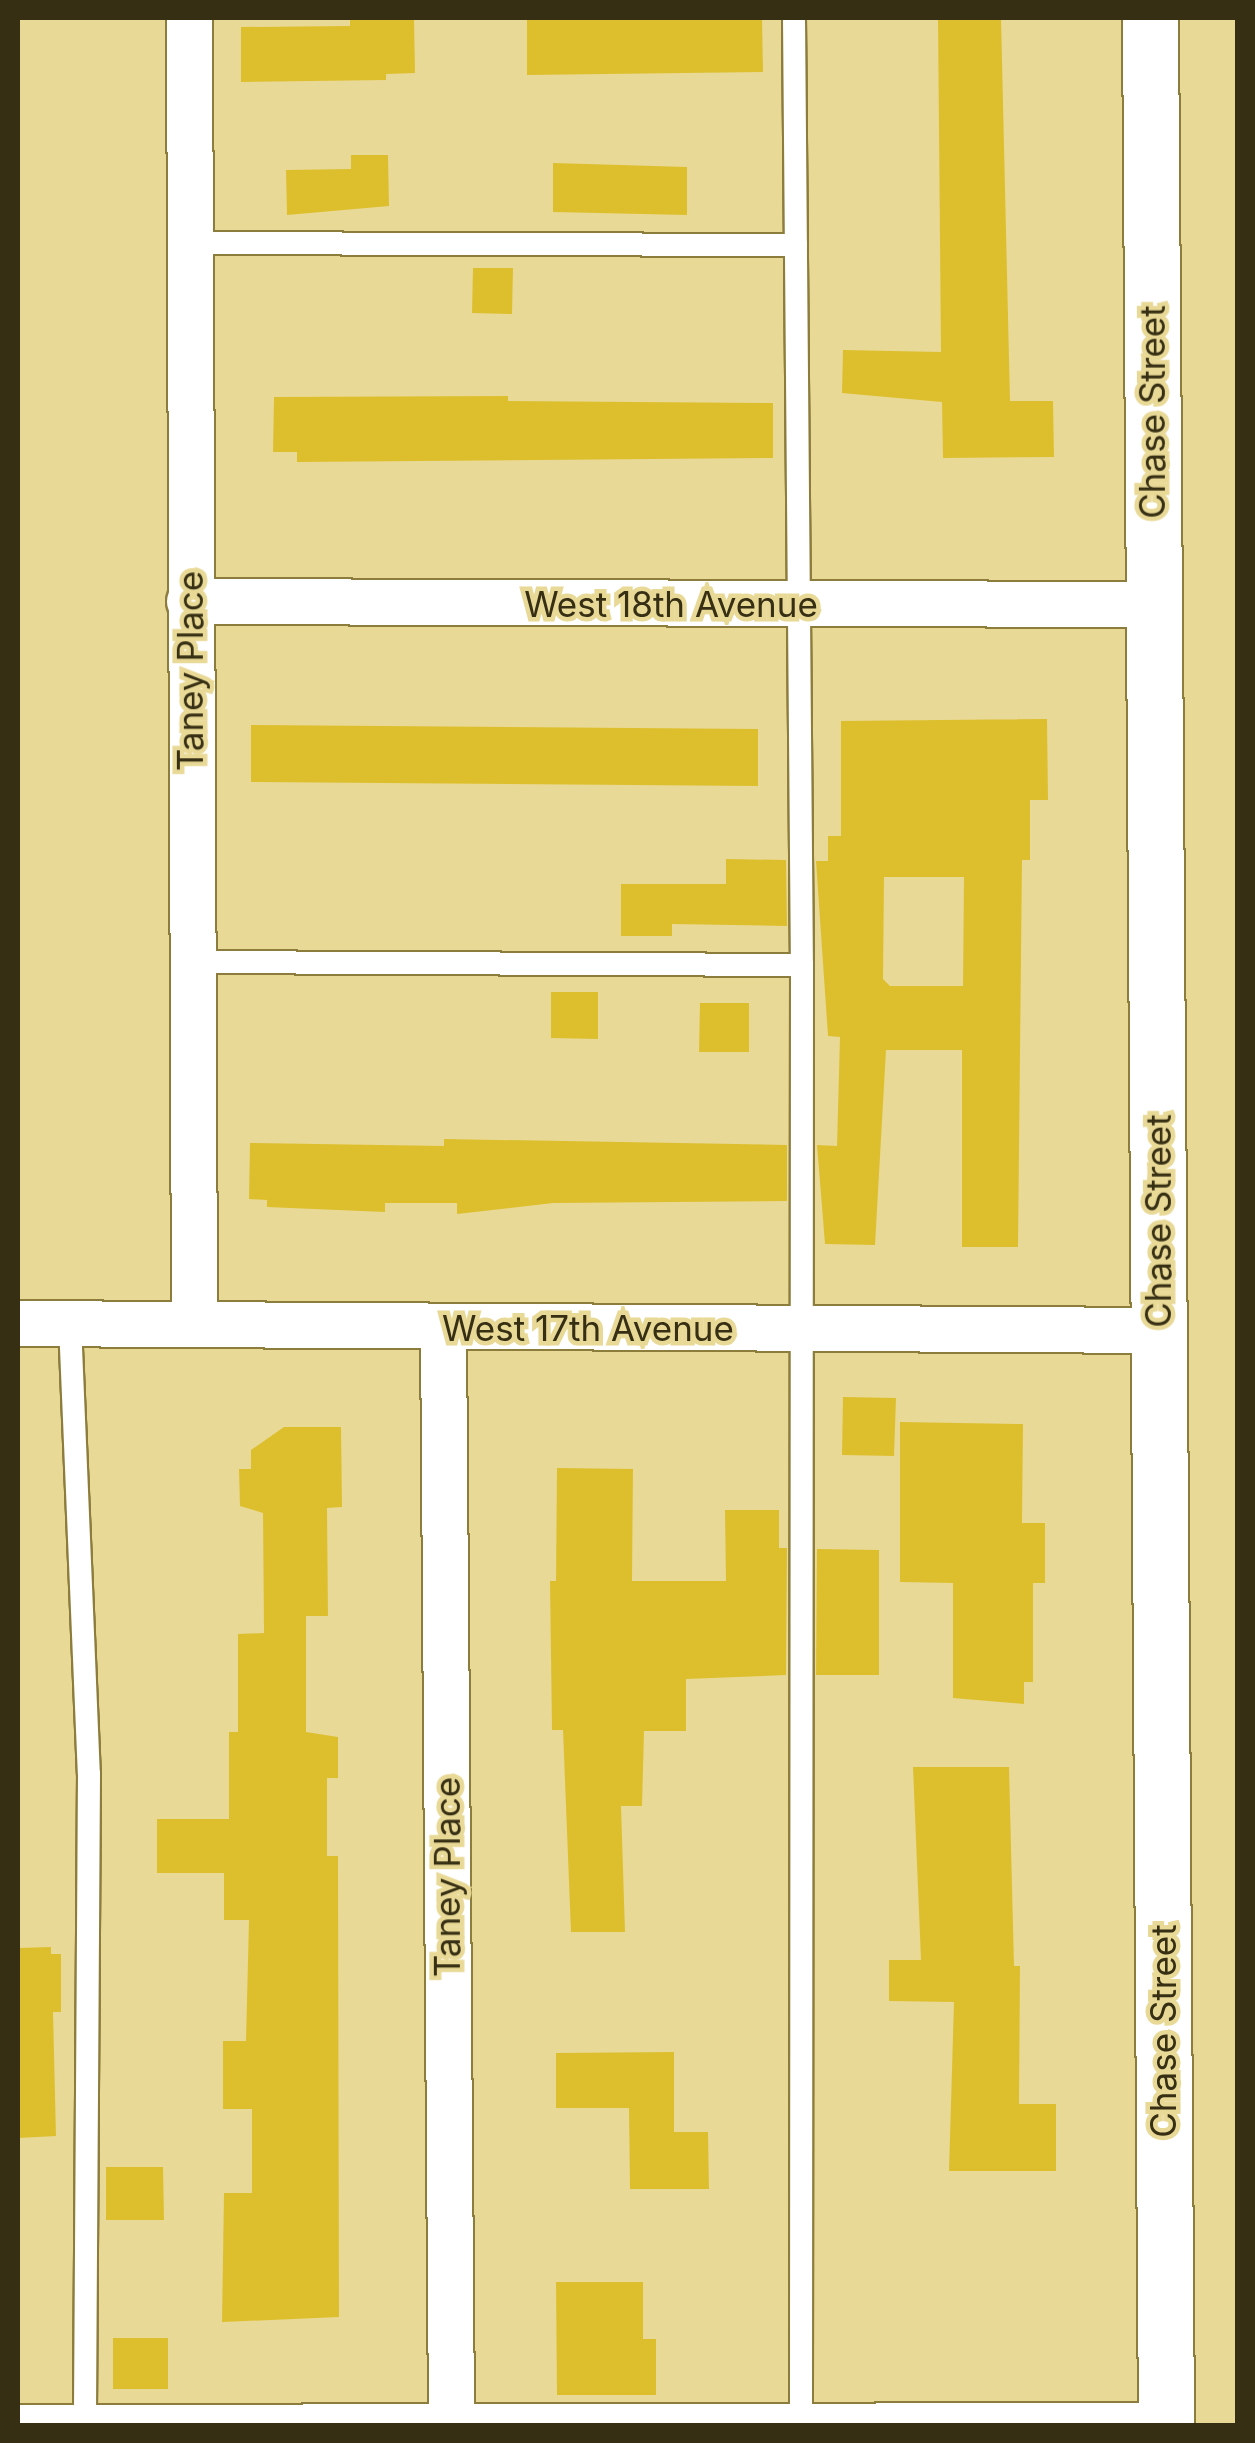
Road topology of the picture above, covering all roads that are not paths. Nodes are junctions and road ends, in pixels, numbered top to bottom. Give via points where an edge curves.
1 (189, 18) edge
2 (794, 18) edge
3 (1150, 18) edge
4 (189, 243) junction
5 (796, 245) junction
6 (189, 601) junction
7 (1154, 604) junction
8 (799, 605) junction
9 (192, 962) junction
10 (802, 965) junction
11 (18, 1324) edge
12 (70, 1324) junction
13 (194, 1324) junction
14 (443, 1328) junction
15 (802, 1329) junction
16 (1159, 1330) junction
17 (18, 2416) edge
18 (85, 2416) junction
19 (800, 2417) junction
20 (1166, 2420) edge
21 (451, 2421) edge

1 - 4 street, Taney Place
2 - 5 lane
3 - 7 street, Chase Street
4 - 5 lane
4 - 6 street, Taney Place
5 - 8 lane
6 - 8 street, West 18th Avenue
6 - 9 street, Taney Place
7 - 8 street, West 18th Avenue
7 - 16 street, Chase Street
8 - 10 lane
9 - 10 lane
9 - 13 street, Taney Place
10 - 15 lane
11 - 12 street, West 17th Avenue
12 - 13 street, West 17th Avenue
12 - 18 lane via 89,1774
13 - 14 street, West 17th Avenue
14 - 15 street, West 17th Avenue
14 - 21 street, Taney Place
15 - 16 street, West 17th Avenue
15 - 19 lane
16 - 20 street, Chase Street
17 - 18 lane
18 - 21 lane
19 - 20 lane
19 - 21 lane

